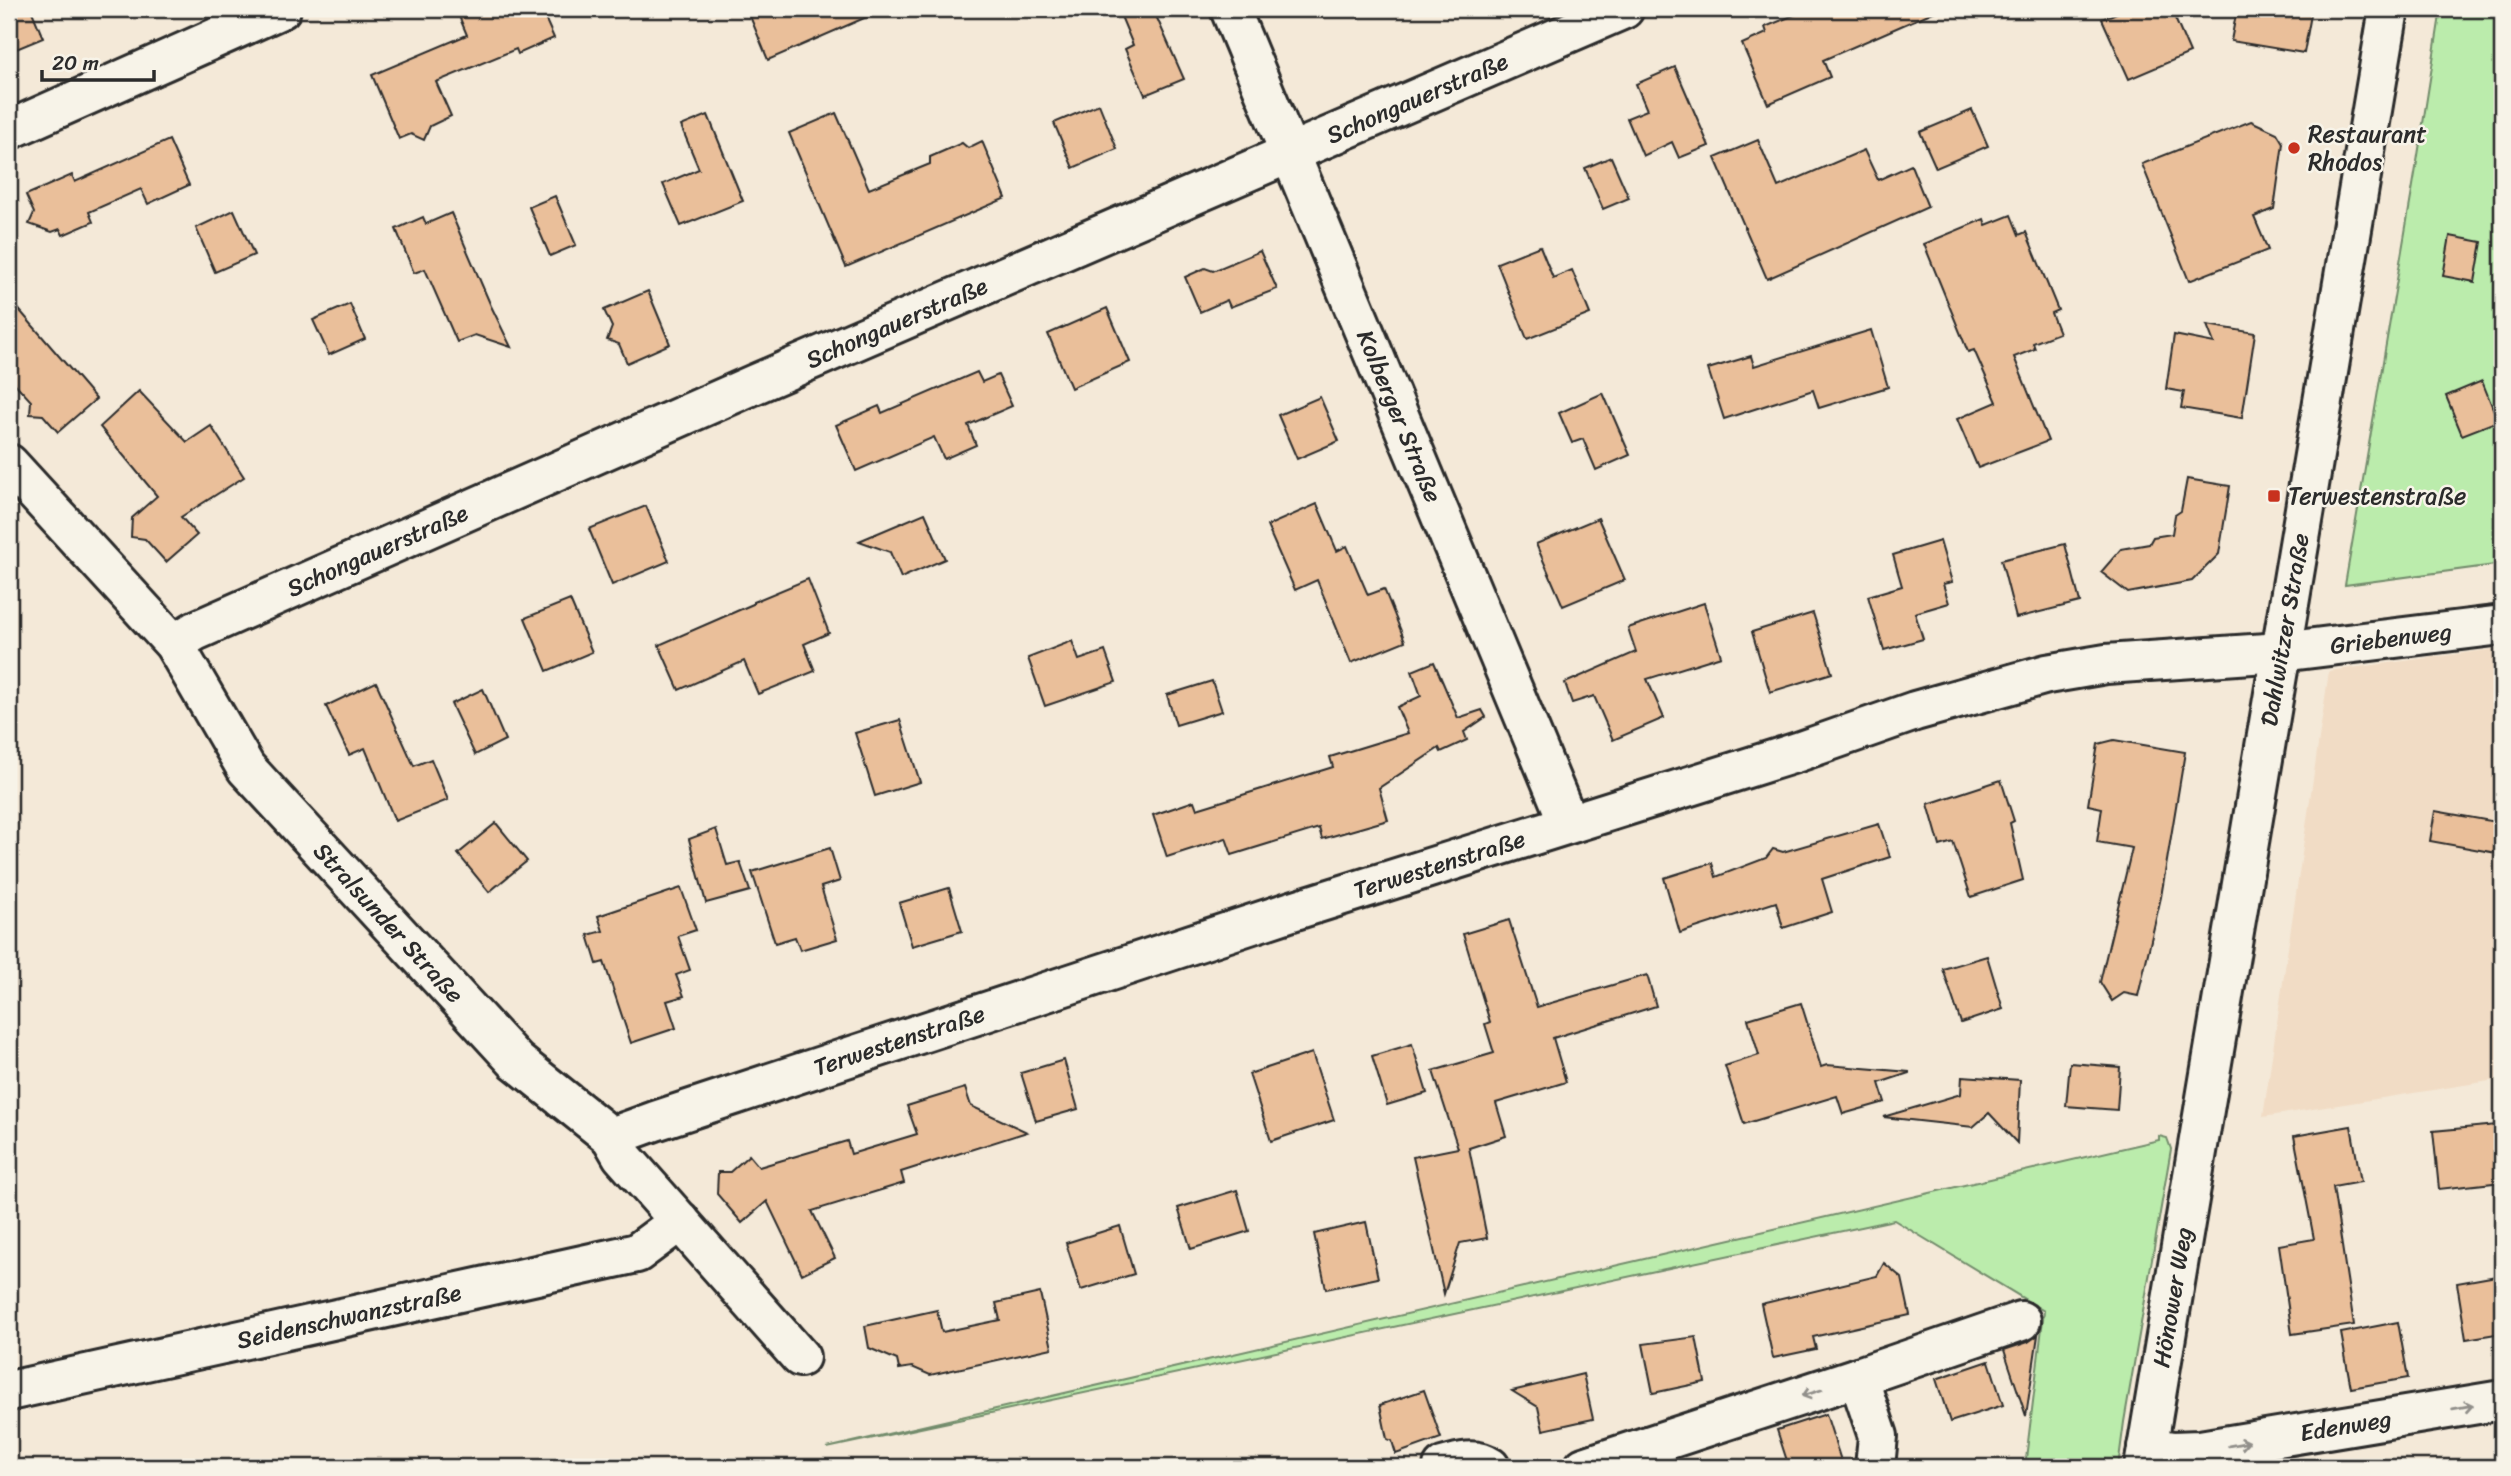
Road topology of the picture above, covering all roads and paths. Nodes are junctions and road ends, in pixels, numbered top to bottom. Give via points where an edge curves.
1 (281, 9) edge
2 (1230, 9) edge
3 (1624, 9) edge
4 (2389, 9) edge
5 (9, 130) edge
6 (1289, 155) junction
7 (9, 464) edge
8 (2502, 625) edge
9 (174, 644) junction
10 (2281, 652) junction
11 (1568, 822) junction
12 (2200, 1128) joint
13 (611, 1137) junction
14 (680, 1221) junction
15 (2021, 1321) dead end
16 (800, 1357) dead end
17 (1858, 1377) junction
18 (9, 1391) edge
19 (2502, 1400) edge
20 (2146, 1457) edge
21 (1443, 1467) edge
22 (1490, 1467) edge
23 (1584, 1467) edge
24 (1875, 1467) edge

1 - 5 street
2 - 6 street, Kolberger Straße
3 - 6 street, Schongauerstraße
4 - 10 street, Dahlwitzer Straße
6 - 9 street, Schongauerstraße via 755,384
6 - 11 street, Kolberger Straße
7 - 9 street, Stralsunder Straße
8 - 10 street, Griebenweg
9 - 13 street, Stralsunder Straße via 246,768 516,1061
10 - 11 street, Terwestenstraße via 2106,664 2047,674
10 - 12 street, Dahlwitzer Straße
11 - 13 street, Terwestenstraße
12 - 20 street, Hönower Weg
13 - 14 street, Stralsunder Straße via 622,1156
14 - 16 street, Stralsunder Straße
14 - 18 street, Seidenschwanzstraße via 637,1252
15 - 17 street
17 -> 23 street
17 - 24 street via 1878,1436
20 -> 19 street, Edenweg
21 - 22 street via 1481,1461

